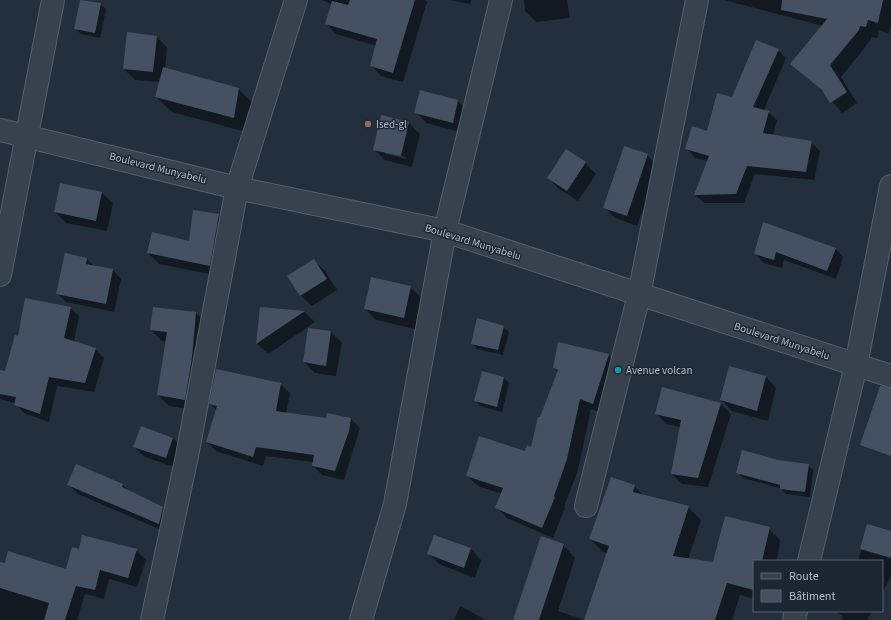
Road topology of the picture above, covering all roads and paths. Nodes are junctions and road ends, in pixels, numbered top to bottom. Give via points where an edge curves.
1 (53, 0) edge
2 (296, 0) edge
3 (501, 0) edge
4 (697, 0) edge
5 (0, 130) edge
6 (27, 137) junction
7 (891, 186) edge
8 (237, 188) junction
9 (446, 231) junction
10 (0, 275) edge
11 (639, 295) junction
12 (856, 365) junction
13 (891, 376) edge
14 (586, 506) dead end
15 (808, 560) edge
16 (152, 620) edge
17 (361, 620) edge

1 - 6 street
2 - 8 street
3 - 9 street
4 - 11 street
5 - 6 street, Boulevard Munyabelu
6 - 8 street, Boulevard Munyabelu
6 - 10 street
7 - 12 street
8 - 9 street, Boulevard Munyabelu
8 - 16 street via 187,456
9 - 11 street, Boulevard Munyabelu
9 - 17 street via 396,504
11 - 12 street, Boulevard Munyabelu
11 - 14 street
12 - 13 street, Boulevard Munyabelu
12 - 15 street

